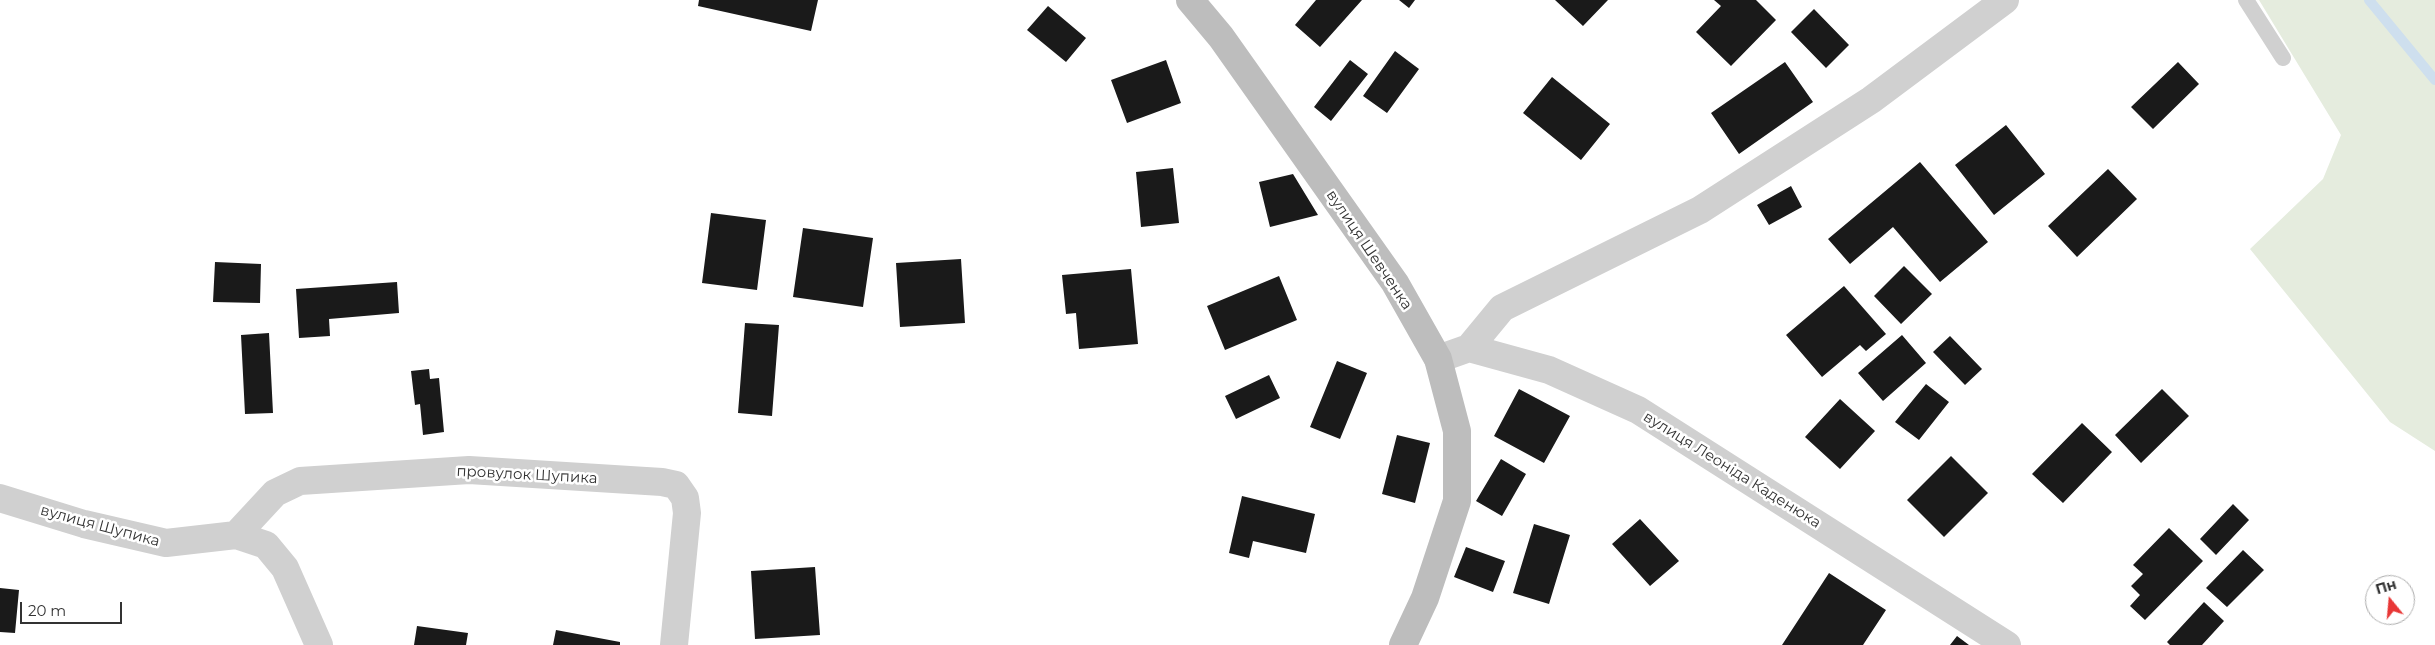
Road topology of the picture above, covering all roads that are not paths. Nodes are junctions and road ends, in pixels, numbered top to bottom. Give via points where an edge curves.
1 (1190, 0) edge
2 (2006, 0) edge
3 (2246, 0) edge
4 (2283, 58) dead end
5 (1469, 348) junction
6 (1438, 359) junction
7 (0, 498) edge
8 (236, 535) junction
9 (319, 645) edge
10 (674, 645) edge
11 (1403, 645) edge
12 (2007, 645) edge

1 - 6 street, вулиця Шевченка via 1221,37 1396,283
2 - 5 street via 1871,100 1700,210 1502,308
3 - 4 lane
5 - 6 street
5 - 12 street, вулиця Леоніда Каденюка via 1549,370 1638,410
6 - 11 street, вулиця Шевченка via 1457,431 1457,501 1425,598
7 - 8 street, вулиця Шупика via 84,524 166,543
8 - 9 street, вулиця Шупика via 266,545 285,568
8 - 10 street, провулок Шупика via 274,493 300,481 469,470 676,485 685,498 687,512

